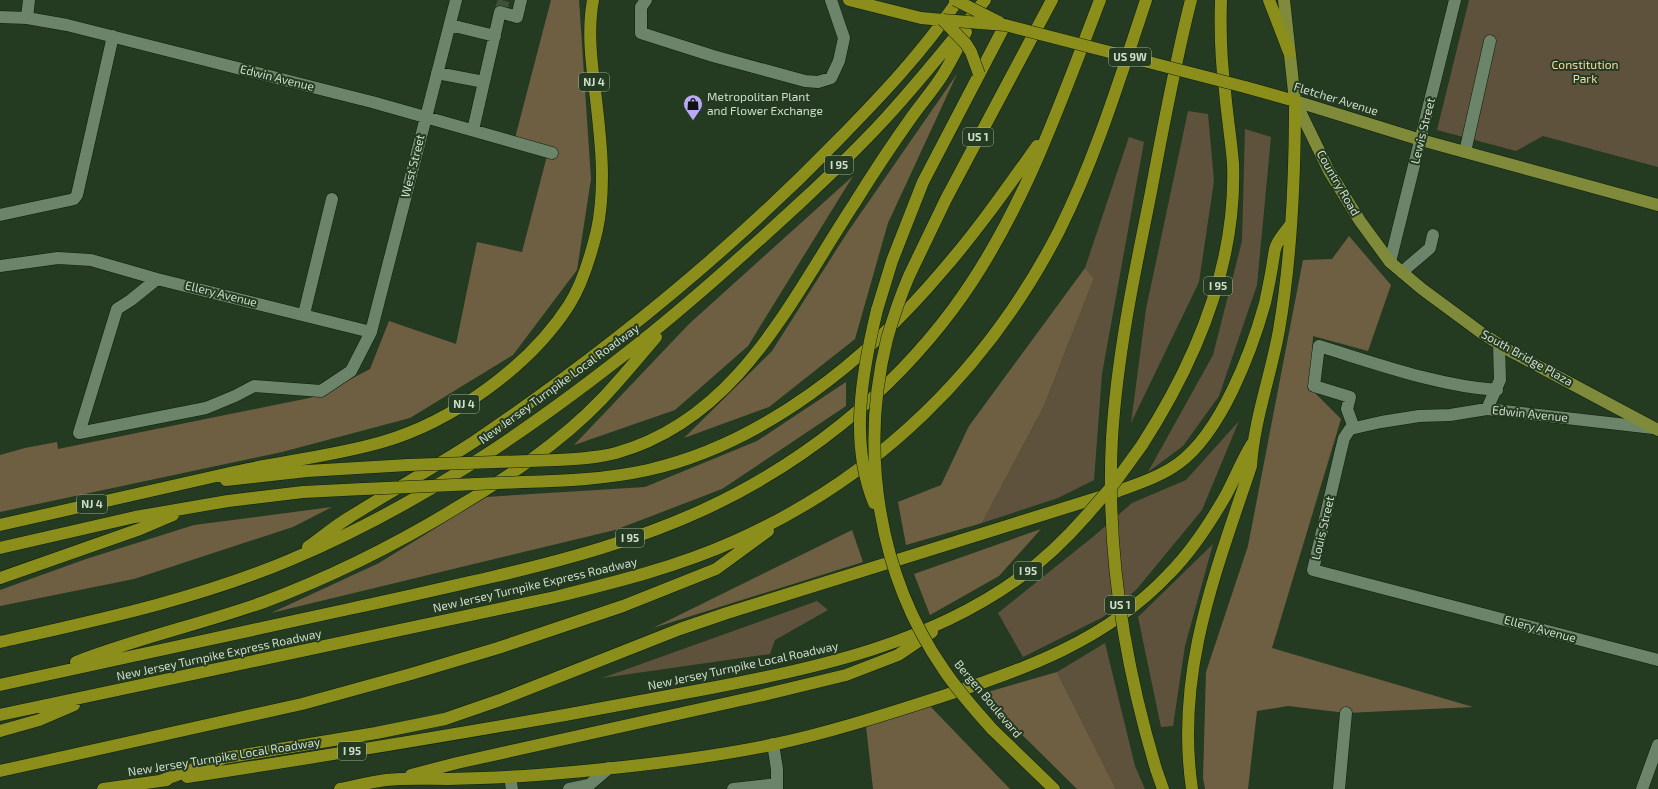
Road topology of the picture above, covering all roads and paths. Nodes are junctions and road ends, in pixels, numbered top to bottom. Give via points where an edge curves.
1 (29, 0) edge
2 (456, 0) edge
3 (521, 0) edge
4 (593, 0) edge
5 (646, 0) edge
6 (831, 0) edge
7 (849, 0) edge
8 (957, 0) edge
9 (985, 0) edge
10 (1052, 0) edge
11 (1100, 0) edge
12 (1146, 0) edge
13 (1191, 0) edge
14 (1221, 0) edge
15 (1269, 0) edge
16 (1284, 0) edge
17 (1456, 0) edge
18 (0, 17) edge
19 (27, 18) junction
20 (943, 20) junction
21 (1005, 25) junction
22 (450, 26) junction
23 (113, 36) junction
24 (495, 36) junction
25 (962, 40) junction
26 (1490, 41) dead end
27 (1289, 52) junction
28 (437, 72) junction
29 (979, 74) junction
30 (484, 82) junction
31 (1295, 101) junction
32 (425, 117) junction
33 (1050, 129) junction
34 (473, 130) junction
35 (1421, 140) junction
36 (1465, 152) junction
37 (552, 153) dead end
38 (332, 199) dead end
39 (1658, 205) edge
40 (0, 215) edge
41 (1291, 224) junction
42 (1433, 235) dead end
43 (1390, 262) junction
44 (0, 266) edge
45 (1402, 272) junction
46 (157, 279) junction
47 (304, 314) junction
48 (676, 314) junction
49 (371, 332) junction
50 (1499, 344) junction
51 (1497, 390) junction
52 (1487, 409) junction
53 (1354, 428) junction
54 (1656, 429) edge
55 (1252, 444) junction
56 (183, 483) junction
57 (803, 506) junction
58 (191, 508) junction
59 (0, 525) edge
60 (883, 527) junction
61 (0, 548) edge
62 (291, 560) junction
63 (0, 578) edge
64 (1421, 598) joint
65 (959, 613) junction
66 (0, 642) edge
67 (1658, 660) edge
68 (39, 676) junction
69 (0, 684) edge
70 (99, 694) junction
71 (1346, 713) dead end
72 (0, 715) edge
73 (0, 731) edge
74 (773, 744) junction
75 (1658, 745) edge
76 (609, 768) junction
77 (0, 771) edge
78 (160, 781) junction
79 (385, 783) edge
80 (511, 783) edge
81 (777, 787) edge
82 (103, 789) edge
83 (340, 789) edge
84 (569, 789) edge
85 (733, 789) edge
86 (1054, 789) edge
87 (1163, 789) edge
88 (1192, 789) edge
89 (1339, 789) edge
90 (1642, 789) edge

1 - 19 street
2 - 22 street, West Street
3 - 24 street via 517,17 500,12
4 - 56 highway, NJ 4 via 590,42 602,158 599,217 590,257 577,290 563,314 545,336 511,369 471,399 444,416 399,436 357,448
5 - 6 street via 641,7 641,33 713,56 805,81 818,82 832,78 840,61 844,38
7 - 20 highway, Fletcher Avenue / US 9W via 920,18
8 - 21 highway, Fletcher Avenue / US 9W, bridge
8 - 62 highway via 914,58 849,129 773,204 689,279 594,356 542,394 442,462 348,518
9 - 25 highway
9 - 48 highway, New Jersey Turnpike Local Roadway / I 95 via 919,81 876,128 781,220
10 - 60 highway, US 1, bridge via 946,199 908,276 895,312 887,340 876,402 874,433
11 - 33 highway, New Jersey Turnpike Express Roadway / I 95
12 - 57 highway, New Jersey Turnpike Express Roadway via 1114,98 1083,179 1058,231 1021,297 976,358 924,414 868,463
13 - 87 highway, US 1, bridge via 1124,330 1114,405 1110,469 1114,559 1126,650
14 - 65 highway, New Jersey Turnpike Local Roadway / I 95, bridge via 1222,60 1233,177 1232,207 1226,252 1215,296 1199,338 1169,399 1142,445 1113,485 1086,516 1056,548 1021,577
15 - 27 highway
16 - 27 main road, Country Road
17 - 35 street, Lewis Street
18 - 19 street, Edwin Avenue
19 - 23 street, Edwin Avenue
20 - 21 highway, Fletcher Avenue / US 9W, bridge
20 - 25 highway, bridge
21 - 29 highway
21 - 31 highway, Fletcher Avenue / US 9W, bridge
22 - 24 street
22 - 28 street, West Street
23 - 32 street, Edwin Avenue
23 - 40 street via 77,195 74,199
24 - 30 street
25 - 29 highway, bridge via 971,52
25 - 56 highway, bridge via 942,76 897,138 780,323 736,376 693,416 662,435 608,455 557,460 314,471
26 - 36 street
27 - 31 main road, Country Road
28 - 30 street
28 - 32 street, West Street
29 - 60 highway, bridge via 939,150 910,214 888,272 871,336 863,382 860,434 867,483
30 - 34 street
31 - 35 main road, Fletcher Avenue
31 - 41 highway via 1295,176
31 - 43 main road, Country Road via 1329,172
32 - 34 street, Edwin Avenue
32 - 49 street, West Street
33 - 58 highway, bridge via 968,240 892,325 844,367 789,408 744,435 708,451 649,469 591,479 279,494
33 - 68 highway, New Jersey Turnpike Express Roadway / I 95 via 1006,224 971,283 935,331 897,373 834,431 779,469 739,492 705,509 633,538 537,566
34 - 37 street, Edwin Avenue
35 - 36 main road, Fletcher Avenue
35 - 43 street, Lewis Street
36 - 39 main road, Fletcher Avenue
38 - 47 street
41 - 55 highway via 1279,330
41 - 78 highway via 1276,244 1269,286 1258,325 1235,384 1218,417 1197,448 1179,464 1158,476 1116,492 680,629 507,698 445,719 224,758
42 - 45 street via 1430,248
43 - 45 main road, South Bridge Plaza
44 - 46 street, Ellery Avenue via 51,258 91,260
45 - 50 main road, South Bridge Plaza via 1452,312
46 - 47 street, Ellery Avenue
46 - 49 street, West Street via 117,309 79,433 206,408 254,386 321,391 350,371
47 - 49 street, Ellery Avenue
48 - 62 highway, New Jersey Turnpike Local Roadway / I 95 via 586,384 475,463 393,511
48 - 68 highway via 602,399 574,425 508,476 434,522 365,558 280,595 212,619 113,648
50 - 51 street via 1500,380
50 - 54 main road, South Bridge Plaza
51 - 52 street
51 - 53 street via 1473,388 1428,377 1319,346 1314,386 1350,397 1347,409
52 - 53 street, Edwin Avenue via 1450,415 1411,417
52 - 54 street, Edwin Avenue
53 - 64 street, Louis Street via 1350,429 1344,438 1313,570
55 - 74 highway via 1206,529 1181,562 1142,601 1095,634 1045,660 985,682 910,707
55 - 88 highway via 1250,466 1208,596 1191,676 1188,720
56 - 59 highway, NJ 4
57 - 70 highway, New Jersey Turnpike Express Roadway via 734,541 673,565 627,579 555,597
57 - 77 highway via 716,570 623,606 543,633 411,674 302,704
58 - 61 highway via 135,517
58 - 63 highway via 140,529
60 - 86 highway, Bergen Boulevard / US 1, bridge via 901,588 928,644 954,684 992,729
62 - 66 highway, New Jersey Turnpike Local Roadway / I 95 via 235,581 166,602
64 - 67 street, Ellery Avenue
65 - 78 highway, New Jersey Turnpike Local Roadway / I 95 via 905,638 810,668 468,732
65 - 79 highway via 898,655 846,675 457,763
68 - 69 highway, New Jersey Turnpike Express Roadway / I 95
70 - 72 highway, New Jersey Turnpike Express Roadway
70 - 73 highway via 39,720
71 - 89 street
74 - 76 highway via 720,754
74 - 81 street
75 - 90 street
76 - 80 highway
76 - 84 street via 589,785
78 - 82 highway, New Jersey Turnpike Local Roadway / I 95
79 - 80 highway
79 - 83 highway
81 - 85 street

